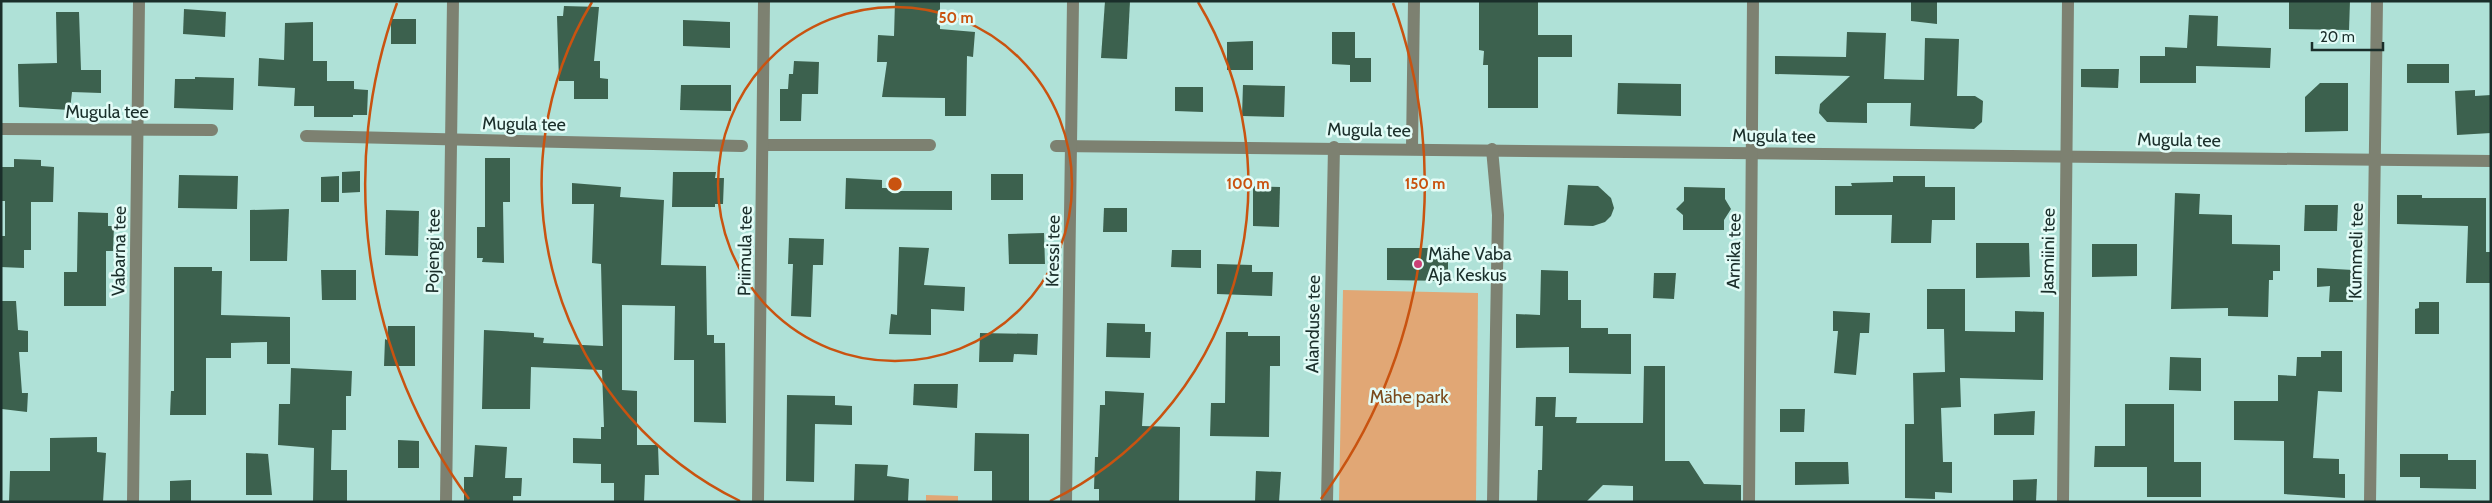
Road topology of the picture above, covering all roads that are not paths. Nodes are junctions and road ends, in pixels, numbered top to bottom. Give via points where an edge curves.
1 (139, 1) edge
2 (453, 1) edge
3 (764, 1) edge
4 (1073, 1) edge
5 (1414, 1) edge
6 (1753, 1) edge
7 (2068, 1) edge
8 (2377, 1) edge
9 (1, 128) edge
10 (137, 130) junction
11 (212, 130) dead end
12 (306, 136) dead end
13 (452, 140) junction
14 (764, 145) junction
15 (930, 145) dead end
16 (742, 146) dead end
17 (1056, 146) dead end
18 (1072, 146) junction
19 (1334, 147) junction
20 (1412, 148) junction
21 (1492, 149) junction
22 (1753, 154) junction
23 (2066, 156) junction
24 (2375, 160) junction
25 (2491, 161) edge
26 (133, 502) edge
27 (446, 502) edge
28 (758, 502) edge
29 (1066, 502) edge
30 (1327, 502) edge
31 (1493, 502) edge
32 (1749, 502) edge
33 (2062, 502) edge
34 (2370, 502) edge

1 - 10 street, Vabarna tee
2 - 13 street, Pojengi tee
3 - 14 street, Priimula tee
4 - 18 street, Kressi tee
5 - 20 street
6 - 22 street, Arnika tee
7 - 23 street, Jasmiini tee
8 - 24 street, Kummeli tee
9 - 10 street, Mugula tee
10 - 11 street, Mugula tee
10 - 26 street, Vabarna tee
12 - 13 street, Mugula tee
13 - 16 street, Mugula tee
13 - 27 street, Pojengi tee
14 - 15 street
14 - 28 street, Priimula tee
17 - 18 street, Mugula tee
18 - 19 street, Mugula tee
18 - 29 street, Kressi tee
19 - 20 street, Mugula tee
19 - 30 street, Aianduse tee
20 - 21 street, Mugula tee
21 - 22 street, Mugula tee
21 - 31 street via 1498,215
22 - 23 street, Mugula tee
22 - 32 street, Arnika tee
23 - 24 street, Mugula tee
23 - 33 street, Jasmiini tee
24 - 25 street, Mugula tee
24 - 34 street, Kummeli tee

